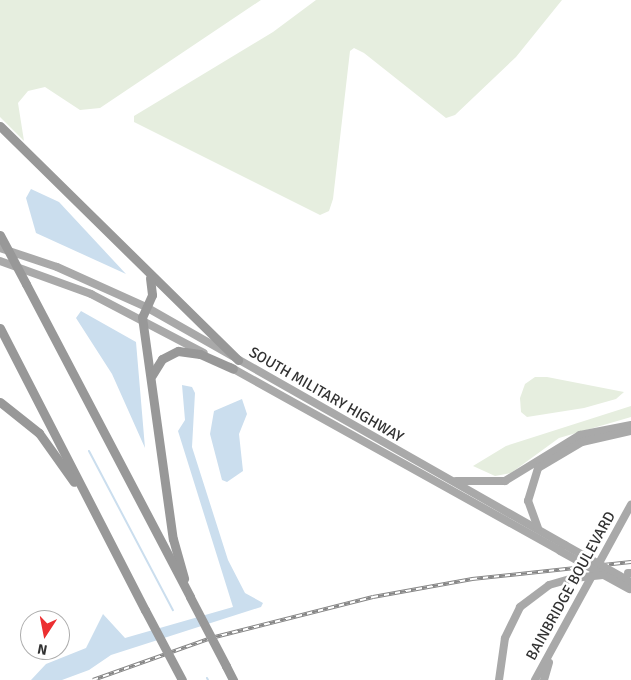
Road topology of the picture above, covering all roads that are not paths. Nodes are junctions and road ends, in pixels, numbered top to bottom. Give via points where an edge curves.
1 (0, 126) edge
2 (0, 235) edge
3 (0, 248) edge
4 (0, 261) edge
5 (150, 277) junction
6 (146, 307) junction
7 (144, 320) junction
8 (0, 328) edge
9 (238, 360) junction
10 (233, 369) junction
11 (152, 380) junction
12 (0, 402) edge
13 (631, 425) edge
14 (631, 431) edge
15 (448, 480) junction
16 (631, 505) edge
17 (101, 523) junction
18 (539, 529) junction
19 (563, 548) junction
20 (629, 573) edge
21 (630, 587) edge
22 (190, 597) junction
23 (554, 647) junction
24 (182, 680) edge
25 (233, 680) edge
26 (499, 680) edge
27 (535, 680) edge
28 (544, 680) edge

1 - 5 highway
2 - 22 highway, bridge
3 - 6 main road, SOUTH MILITARY HIGHWAY via 66,270
4 - 7 main road, SOUTH MILITARY HIGHWAY
5 - 6 highway via 153,289
5 - 9 highway
6 - 7 highway
6 - 9 main road, SOUTH MILITARY HIGHWAY
7 - 10 main road, SOUTH MILITARY HIGHWAY
7 - 11 highway
8 - 17 highway
9 - 15 main road, SOUTH MILITARY HIGHWAY
10 - 11 highway via 200,354 178,351 157,364
10 - 19 main road, SOUTH MILITARY HIGHWAY
11 - 22 highway via 173,539
12 - 17 highway via 48,443
13 - 15 main road via 580,435 505,481 473,484
14 - 18 main road via 582,442 538,468 528,501
15 - 18 main road, SOUTH MILITARY HIGHWAY
16 - 23 main road, BAINBRIDGE BOULEVARD
17 - 24 highway, bridge
18 - 19 main road, SOUTH MILITARY HIGHWAY
19 - 21 main road, SOUTH MILITARY HIGHWAY, bridge
20 - 26 main road, bridge via 574,578 549,585 520,607 507,630
22 - 25 highway, bridge
23 - 27 main road, BAINBRIDGE BOULEVARD
23 - 28 main road

